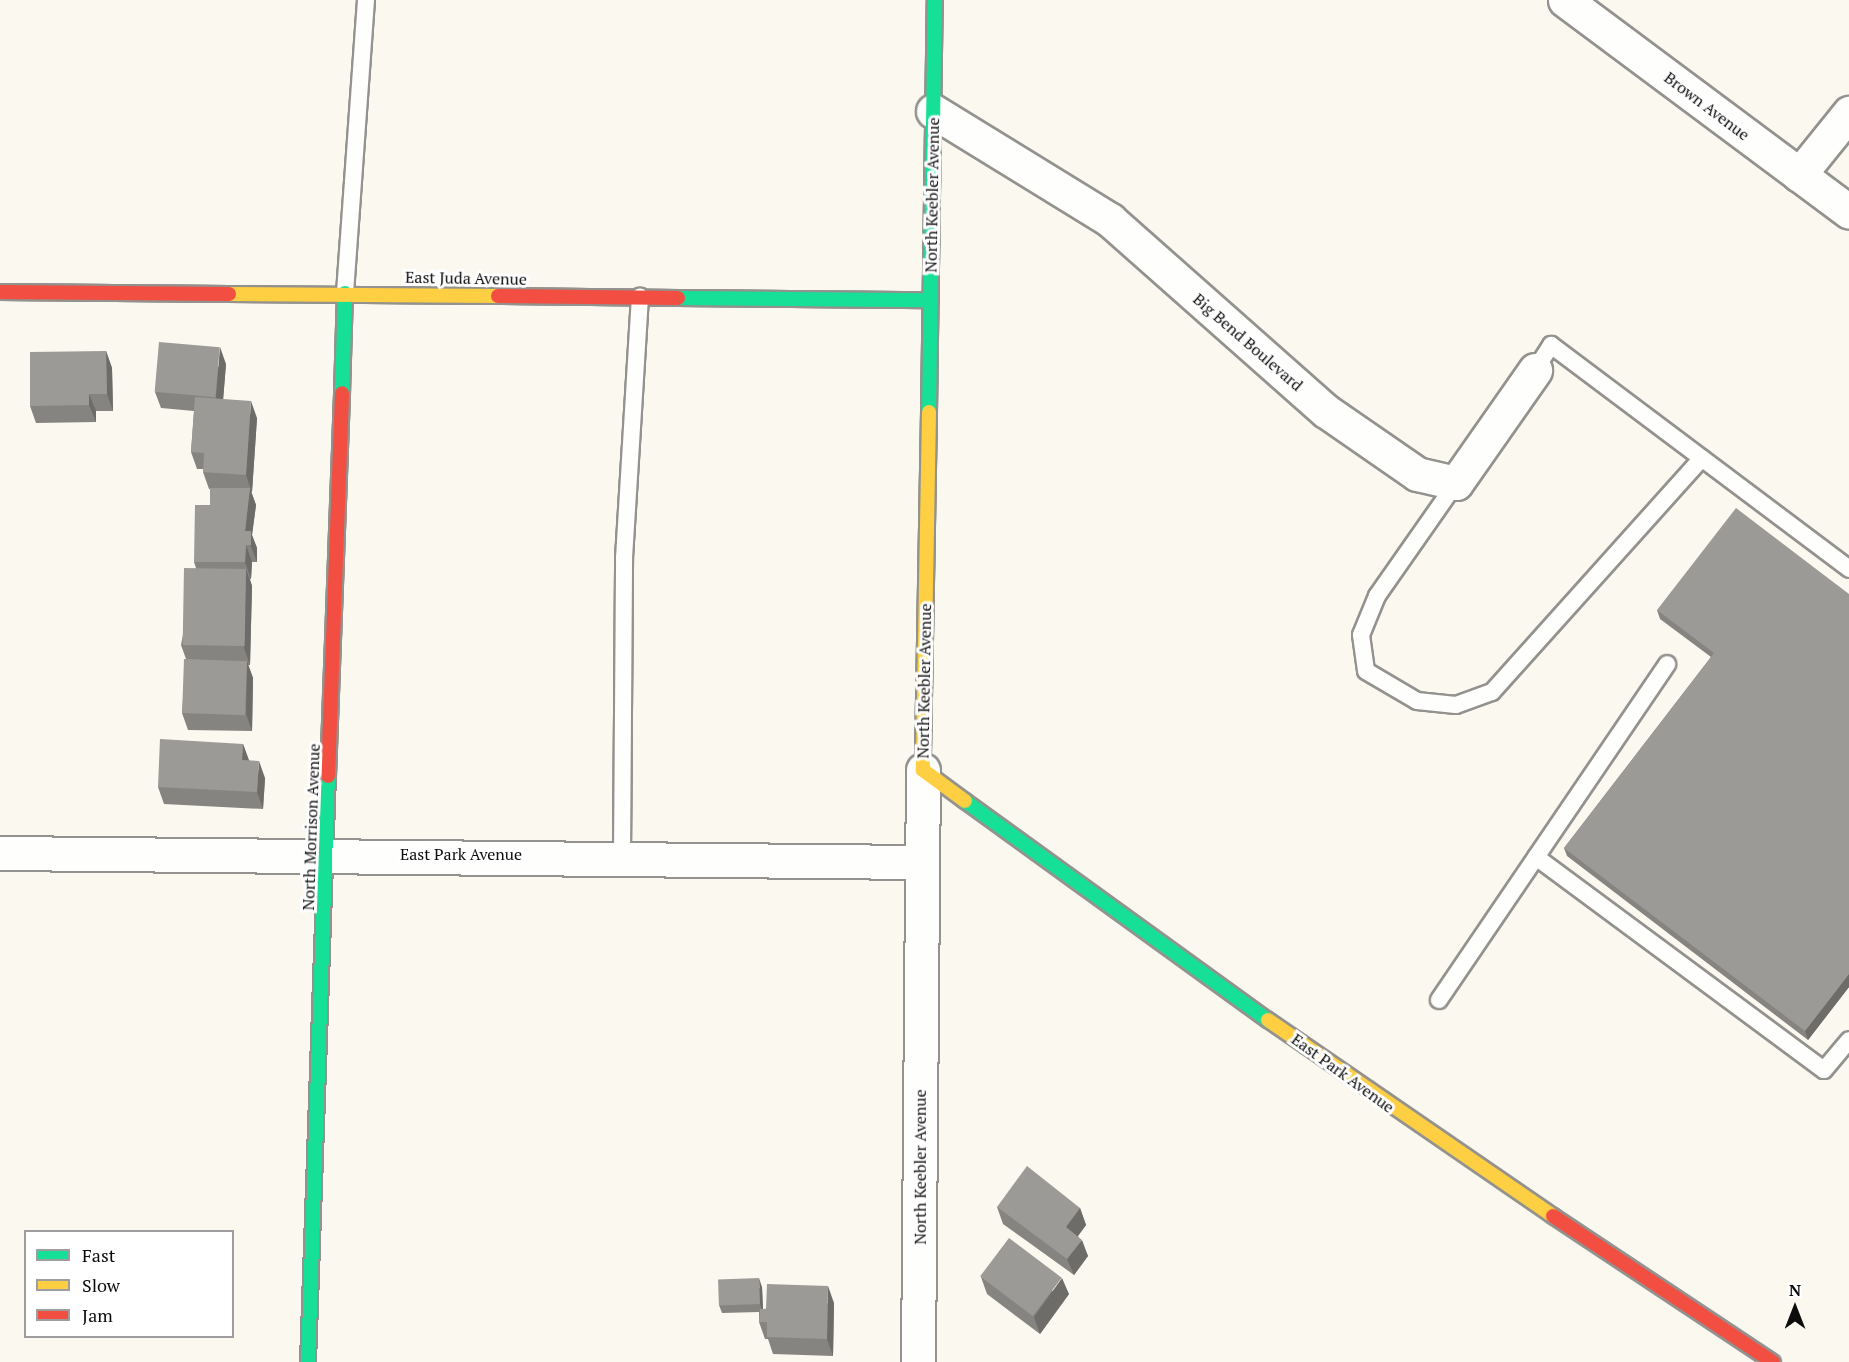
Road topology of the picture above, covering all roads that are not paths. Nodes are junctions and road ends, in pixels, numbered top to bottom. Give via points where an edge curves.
1 (366, 0) edge
2 (935, 0) edge
3 (1566, 0) edge
4 (933, 111) junction
5 (1849, 113) edge
6 (1799, 175) junction
7 (1849, 213) edge
8 (0, 292) edge
9 (345, 293) junction
10 (640, 296) junction
11 (931, 300) junction
12 (1535, 370) joint
13 (1702, 458) junction
14 (1456, 483) junction
15 (1849, 569) edge
16 (1667, 664) dead end
17 (923, 770) junction
18 (0, 853) edge
19 (327, 854) junction
20 (622, 856) junction
21 (1536, 858) junction
22 (922, 862) junction
23 (1439, 1000) dead end
24 (1849, 1040) edge
25 (308, 1362) edge
26 (918, 1362) edge
27 (1773, 1362) edge

1 - 9 lane
2 - 4 street, North Keebler Avenue
3 - 6 street, Brown Avenue
4 - 11 street, North Keebler Avenue
4 - 14 street, Big Bend Boulevard via 1110,220 1326,411 1417,474
5 - 6 street
6 - 7 street, Brown Avenue
8 - 9 street, East Juda Avenue
9 - 10 street, East Juda Avenue
9 - 19 street, North Morrison Avenue
10 - 11 street, East Juda Avenue
10 - 20 lane via 624,558
11 - 17 street, North Keebler Avenue
12 - 13 lane via 1551,345
12 - 14 street
13 - 14 lane via 1492,692 1456,705 1417,701 1366,671 1360,635 1377,596
13 - 15 lane
16 - 21 lane
17 - 22 street, North Keebler Avenue
17 - 27 street, East Park Avenue via 1371,1095
18 - 19 street, East Park Avenue
19 - 20 street, East Park Avenue
19 - 25 street, North Morrison Avenue
20 - 22 street, East Park Avenue
21 - 23 lane
21 - 24 lane via 1824,1070
22 - 26 street, North Keebler Avenue

